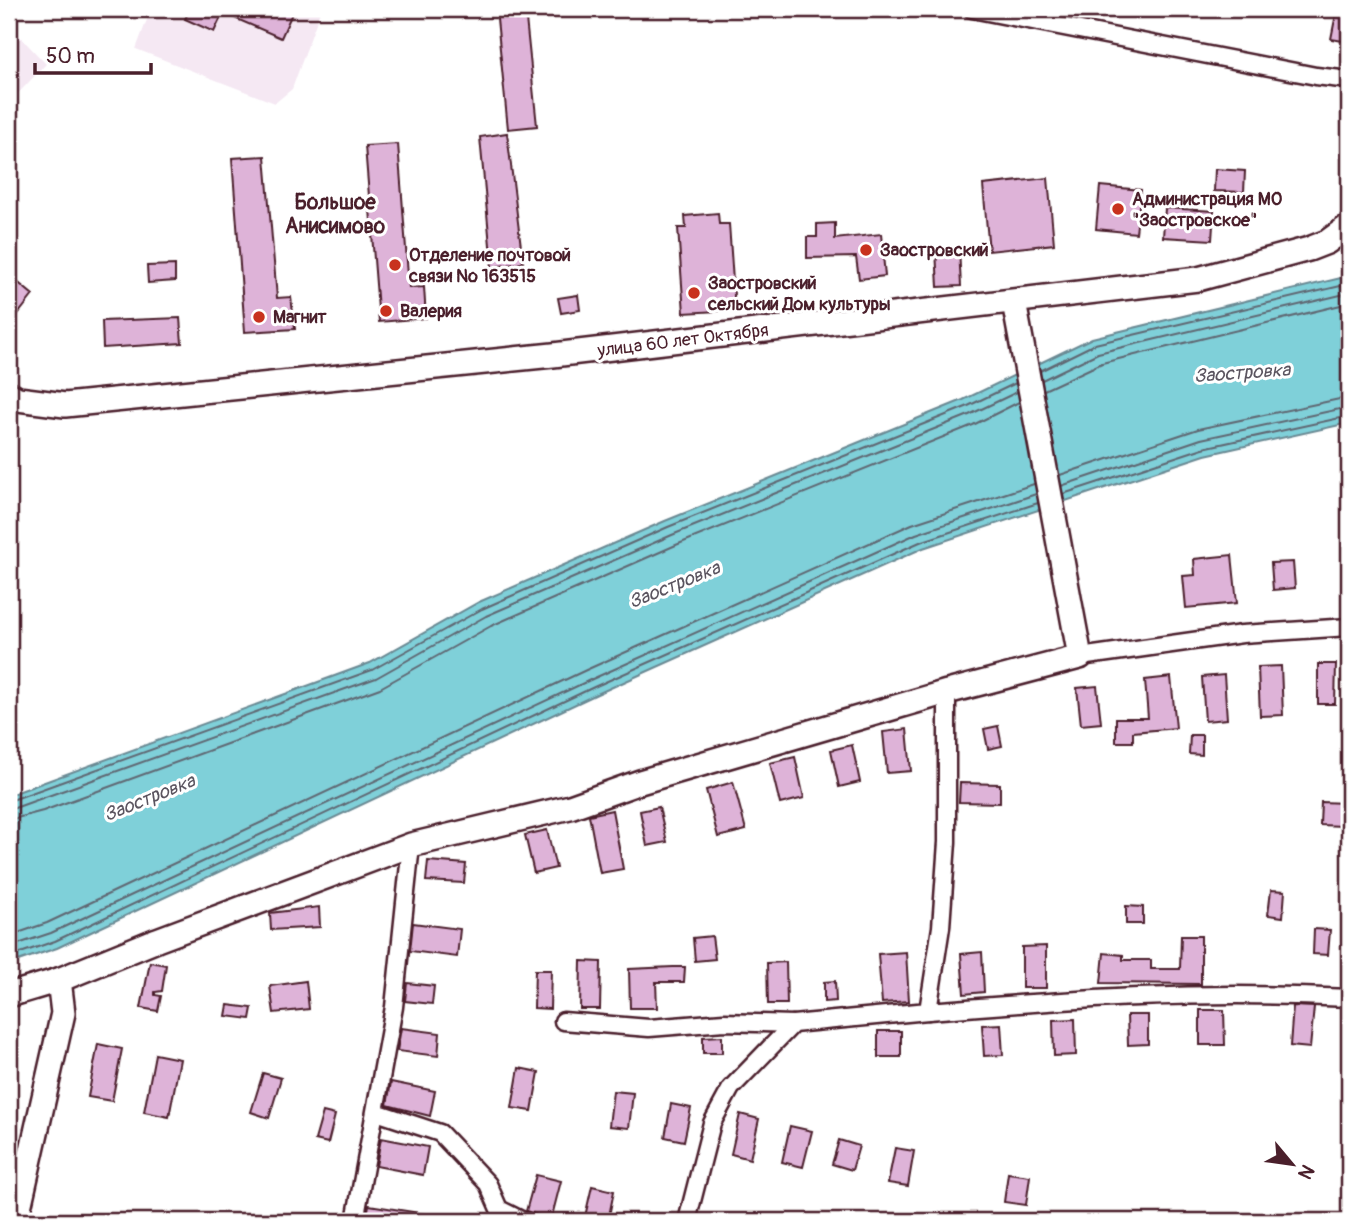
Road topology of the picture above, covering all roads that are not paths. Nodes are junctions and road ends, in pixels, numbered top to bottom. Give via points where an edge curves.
1 (972, 9) edge
2 (1349, 80) edge
3 (1349, 226) edge
4 (1014, 302) junction
5 (9, 394) edge
6 (1349, 627) edge
7 (1080, 657) junction
8 (947, 692) junction
9 (411, 845) junction
10 (59, 980) junction
11 (9, 995) edge
12 (1349, 998) edge
13 (928, 1011) junction
14 (563, 1021) dead end
15 (793, 1024) junction
16 (376, 1112) junction
17 (16, 1221) edge
18 (355, 1221) edge
19 (523, 1221) edge
20 (687, 1221) edge

1 - 2 street
3 - 4 street, улица 60 лет Октября via 1309,249 1198,279
4 - 5 street, улица 60 лет Октября via 65,405
4 - 7 street
6 - 7 street via 1242,634
7 - 8 street
8 - 9 street via 570,807
8 - 13 street via 947,842
9 - 10 street
9 - 16 street via 394,1007
10 - 11 street
10 - 17 street via 63,1013
12 - 13 street via 1266,993 1114,996
13 - 15 street
14 - 15 street via 649,1028 724,1022
15 - 20 street via 731,1088 712,1123
16 - 18 street
16 - 19 street via 440,1133 488,1184 499,1209

